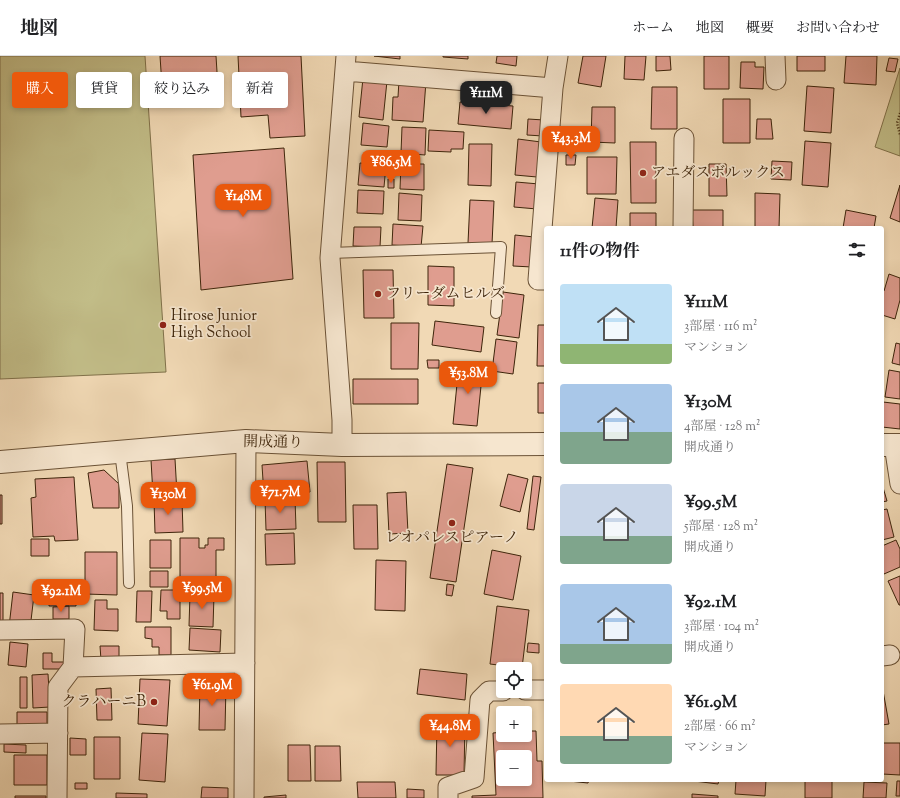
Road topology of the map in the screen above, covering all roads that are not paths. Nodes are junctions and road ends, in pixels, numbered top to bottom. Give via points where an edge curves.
1 (558, 56) edge
2 (775, 56) edge
3 (346, 64) edge
4 (776, 80) dead end
5 (553, 88) junction
6 (684, 138) dead end
7 (683, 226) edge
8 (330, 253) junction
9 (544, 280) edge
10 (496, 313) dead end
11 (246, 441) junction
12 (544, 444) edge
13 (342, 445) junction
14 (892, 445) edge
15 (120, 452) junction
16 (0, 462) edge
17 (900, 484) edge
18 (129, 583) dead end
19 (0, 630) edge
20 (245, 663) junction
21 (73, 667) junction
22 (532, 690) edge
23 (544, 690) edge
24 (496, 691) edge
25 (58, 733) junction
26 (0, 734) edge
27 (58, 798) edge
28 (244, 798) edge
29 (448, 798) edge

1 - 5 street
2 - 4 street
3 - 5 street
3 - 8 street
5 - 9 street via 538,280
6 - 7 street
8 - 10 lane via 501,248
8 - 13 street
11 - 13 street, 開成通り
11 - 15 street, 開成通り
11 - 20 street
12 - 13 street, 開成通り
14 - 17 street
15 - 16 street, 開成通り
15 - 18 lane via 127,506
19 - 21 street via 75,629
20 - 21 street
20 - 28 street
21 - 25 street via 58,687
22 - 23 street
24 - 29 street via 489,691 480,700 474,778 448,787
25 - 26 street
25 - 27 street

